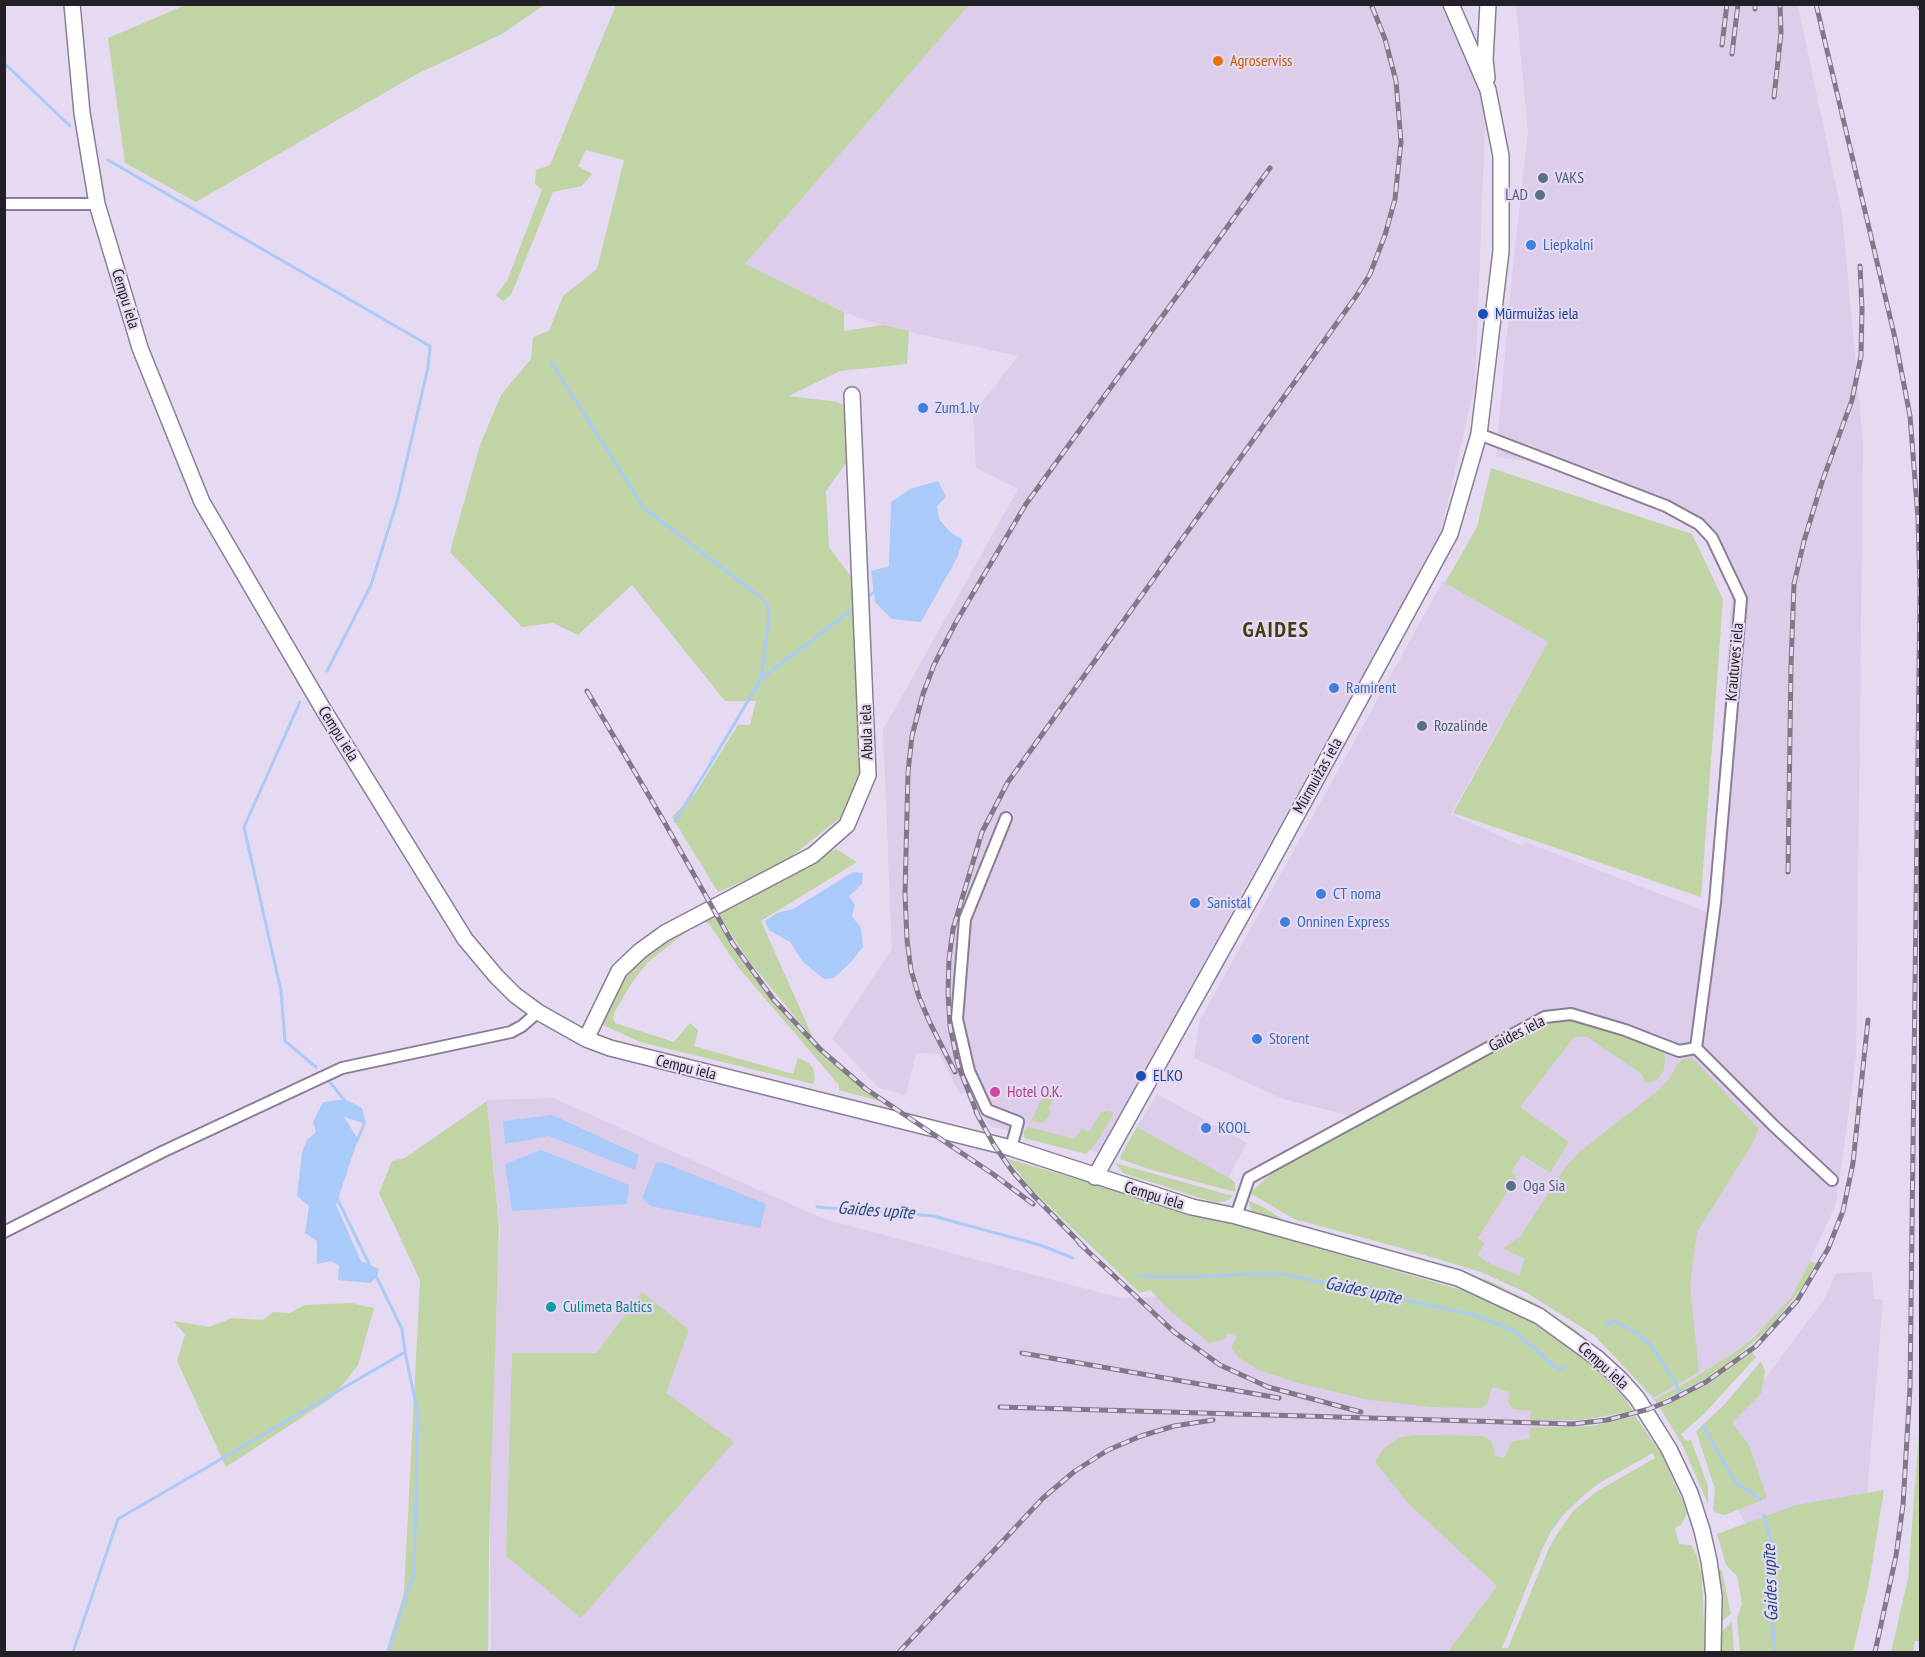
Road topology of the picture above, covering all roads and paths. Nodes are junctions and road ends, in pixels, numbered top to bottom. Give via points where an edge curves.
1 (72, 4) edge
2 (1451, 4) edge
3 (1488, 4) edge
4 (1488, 90) junction
5 (4, 204) edge
6 (97, 204) junction
7 (852, 395) dead end
8 (1479, 434) junction
9 (1006, 818) dead end
10 (538, 1012) junction
11 (586, 1039) junction
12 (1696, 1048) junction
13 (1011, 1149) junction
14 (1095, 1177) junction
15 (1832, 1180) dead end
16 (1236, 1215) junction
17 (4, 1232) edge
18 (1713, 1653) edge

1 - 6 main road, Cempu iela via 82,113
2 - 4 main road, Mūrmuižas iela
3 - 4 main road
4 - 8 main road, Mūrmuižas iela via 1502,156 1500,251
5 - 6 street
6 - 10 main road, Cempu iela via 140,348 202,502 323,709 465,939 496,976
7 - 11 main road, Abula iela via 868,775 847,825 813,855 665,933 640,951 619,971
8 - 12 street, Krautuves iela via 1666,506 1700,524 1712,538 1741,599 1715,903
8 - 14 main road, Mūrmuižas iela via 1450,534
9 - 13 street via 965,919 957,1019 969,1071 987,1110 1018,1122
10 - 11 main road, Cempu iela
10 - 17 street via 511,1032 342,1068 162,1152
11 - 13 main road, Cempu iela via 639,1056
12 - 15 street
12 - 16 street, Gaides iela via 1679,1051 1571,1014 1545,1017 1249,1178
13 - 14 main road, Cempu iela
14 - 16 main road, Cempu iela via 1192,1207
16 - 18 main road, Cempu iela via 1458,1278 1539,1316 1597,1358 1637,1398 1669,1449 1690,1493 1712,1584

